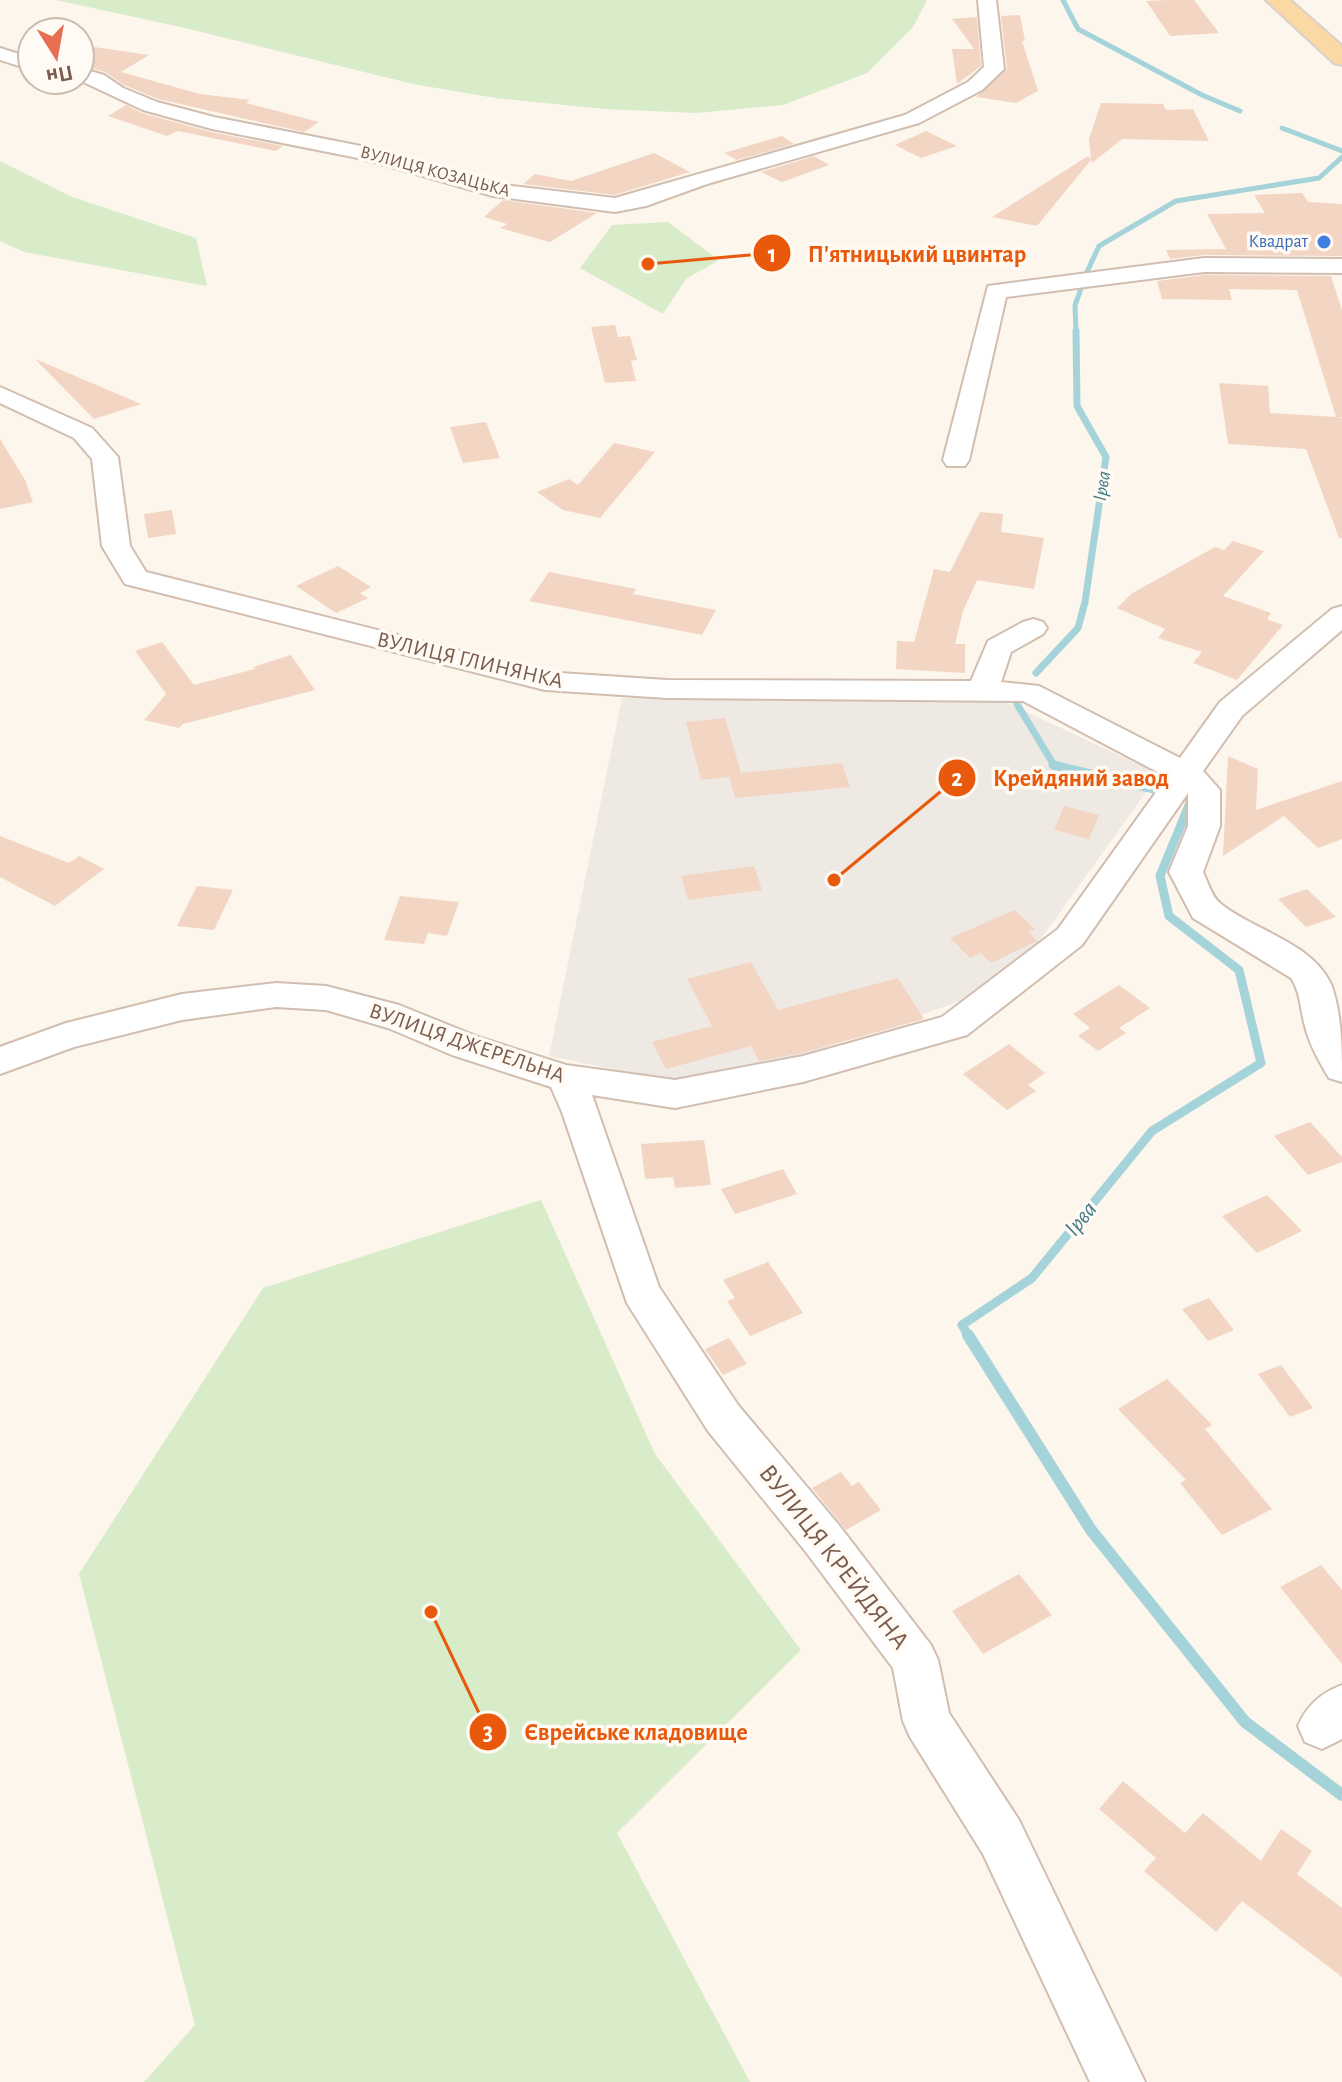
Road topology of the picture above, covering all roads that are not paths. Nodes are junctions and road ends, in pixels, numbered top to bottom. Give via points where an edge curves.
1 (987, 0) edge
2 (1277, 0) edge
3 (1342, 58) edge
4 (96, 79) edge
5 (1342, 266) edge
6 (0, 394) edge
7 (956, 460) dead end
8 (1342, 615) edge
9 (1033, 628) dead end
10 (983, 690) junction
11 (1178, 785) junction
12 (0, 1061) edge
13 (1342, 1069) edge
14 (565, 1078) junction
15 (1118, 2082) edge

1 - 4 street, ВУЛИЦЯ КОЗАЦЬКА via 994,69 975,86 912,119 615,205 493,190 366,153 212,123 150,106
2 - 3 main road
5 - 7 street via 1204,265 996,291
6 - 10 street, ВУЛИЦЯ ГЛИНЯНКА via 83,433 105,457 116,546 135,578 162,587 545,681 667,689
8 - 11 street, ВУЛИЦЯ ДЖЕРЕЛЬНА via 1231,709
9 - 10 street via 998,647
10 - 11 street, ВУЛИЦЯ ГЛИНЯНКА via 1028,692
11 - 13 street via 1204,790 1204,826 1186,872 1205,910 1303,969 1315,986 1323,1029
11 - 14 street, ВУЛИЦЯ ДЖЕРЕЛЬНА via 1070,937 954,1026 803,1069 675,1094
12 - 14 street, ВУЛИЦЯ ДЖЕРЕЛЬНА via 66,1036 182,1007 276,995 326,998 399,1018
14 - 15 street, ВУЛИЦЯ КРЕЙДЯНА via 641,1292 723,1418 915,1660 927,1721 1001,1837

